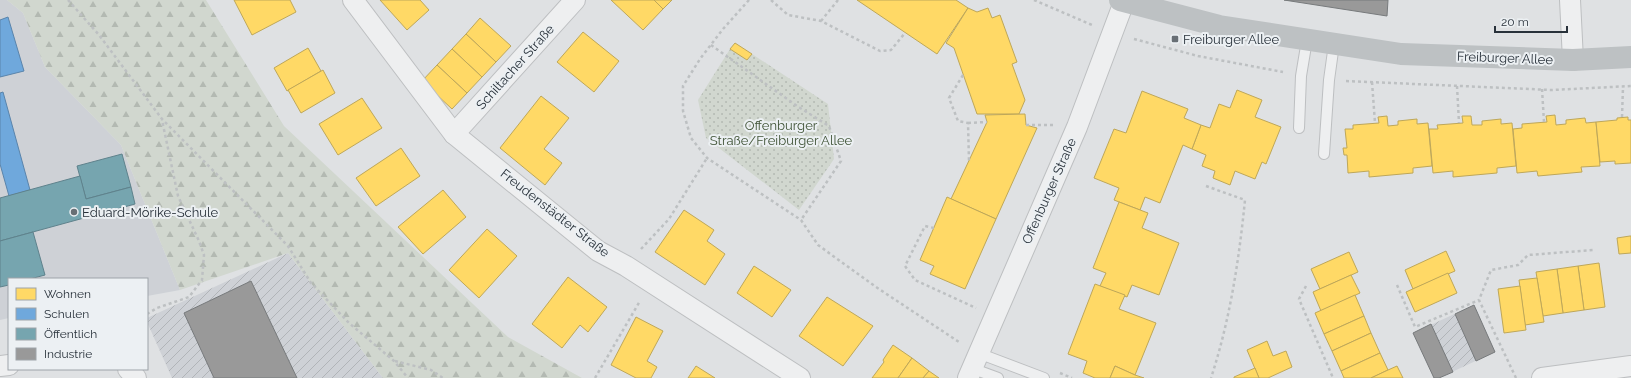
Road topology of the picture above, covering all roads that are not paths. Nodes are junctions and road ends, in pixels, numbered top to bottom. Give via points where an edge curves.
1 (353, 0) edge
2 (575, 0) edge
3 (1570, 0) edge
4 (1122, 1) edge
5 (1307, 40) junction
6 (1334, 44) junction
7 (1631, 57) edge
8 (1573, 60) junction
9 (1299, 128) dead end
10 (454, 134) junction
11 (1324, 154) dead end
12 (972, 366) edge
13 (1631, 366) edge
14 (129, 370) edge
15 (136, 378) edge
16 (800, 378) edge
17 (998, 378) edge
18 (1044, 378) edge
19 (1542, 378) edge

1 - 10 street, Freudenstädter Straße
2 - 10 street, Schiltacher Straße
3 - 8 street
4 - 5 street, Freiburger Allee via 1219,26
4 - 12 street, Offenburger Straße via 1077,127
5 - 6 street, Freiburger Allee
5 - 9 lane
6 - 8 street, Freiburger Allee via 1401,54
6 - 11 lane
7 - 8 street, Freiburger Allee
10 - 16 street, Freudenstädter Straße via 598,251 652,282
12 - 17 lane
12 - 18 lane
13 - 19 street
14 - 15 street

